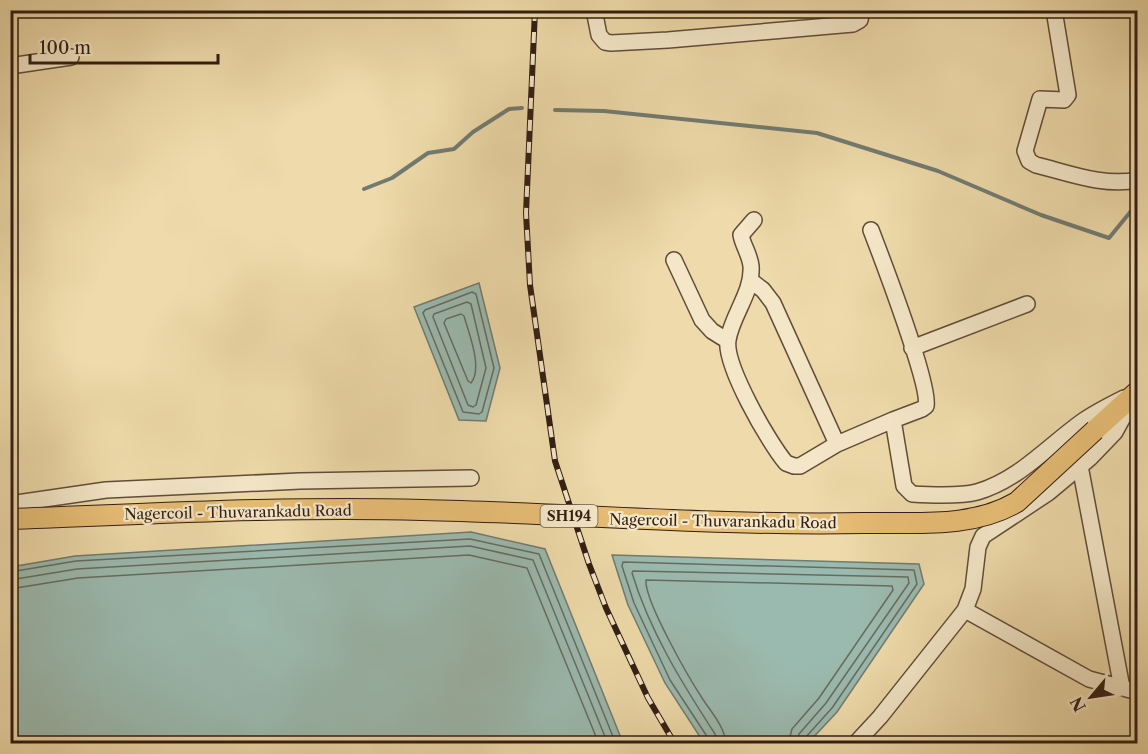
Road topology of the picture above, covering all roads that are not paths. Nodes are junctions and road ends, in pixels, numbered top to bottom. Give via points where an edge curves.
1 (594, 10) edge
2 (862, 10) edge
3 (1054, 10) edge
4 (71, 57) dead end
5 (10, 66) edge
6 (1137, 180) edge
7 (754, 220) dead end
8 (871, 230) dead end
9 (674, 260) dead end
10 (750, 280) junction
11 (1027, 304) dead end
12 (728, 341) junction
13 (912, 348) junction
14 (1137, 392) edge
15 (893, 420) junction
16 (837, 444) junction
17 (1080, 466) junction
18 (471, 478) dead end
19 (10, 504) edge
20 (10, 519) edge
21 (965, 610) junction
22 (1122, 688) junction
23 (1137, 692) edge
24 (855, 744) edge

1 - 2 street via 598,35 611,43 853,24 860,20
3 - 6 street via 1068,95 1064,100 1040,99 1025,151 1029,161 1099,181
4 - 5 street
7 - 10 street via 741,235 751,265
8 - 13 street
9 - 12 street via 702,320 712,332
10 - 12 street
10 - 16 street via 773,303
11 - 13 street
12 - 16 street via 744,393 786,463 800,466
13 - 15 street via 927,402 922,409
14 - 15 street via 1097,411 1008,478 974,493 907,491
14 - 17 street via 1115,432
14 - 20 main road, Nagercoil - Thuvarankadu Road / SH194, bridge via 1017,502 968,521 790,525 300,508
15 - 16 street
17 - 21 street via 983,536
17 - 22 street
18 - 19 street via 106,490
21 - 22 street via 1089,679
21 - 24 street
22 - 23 street

